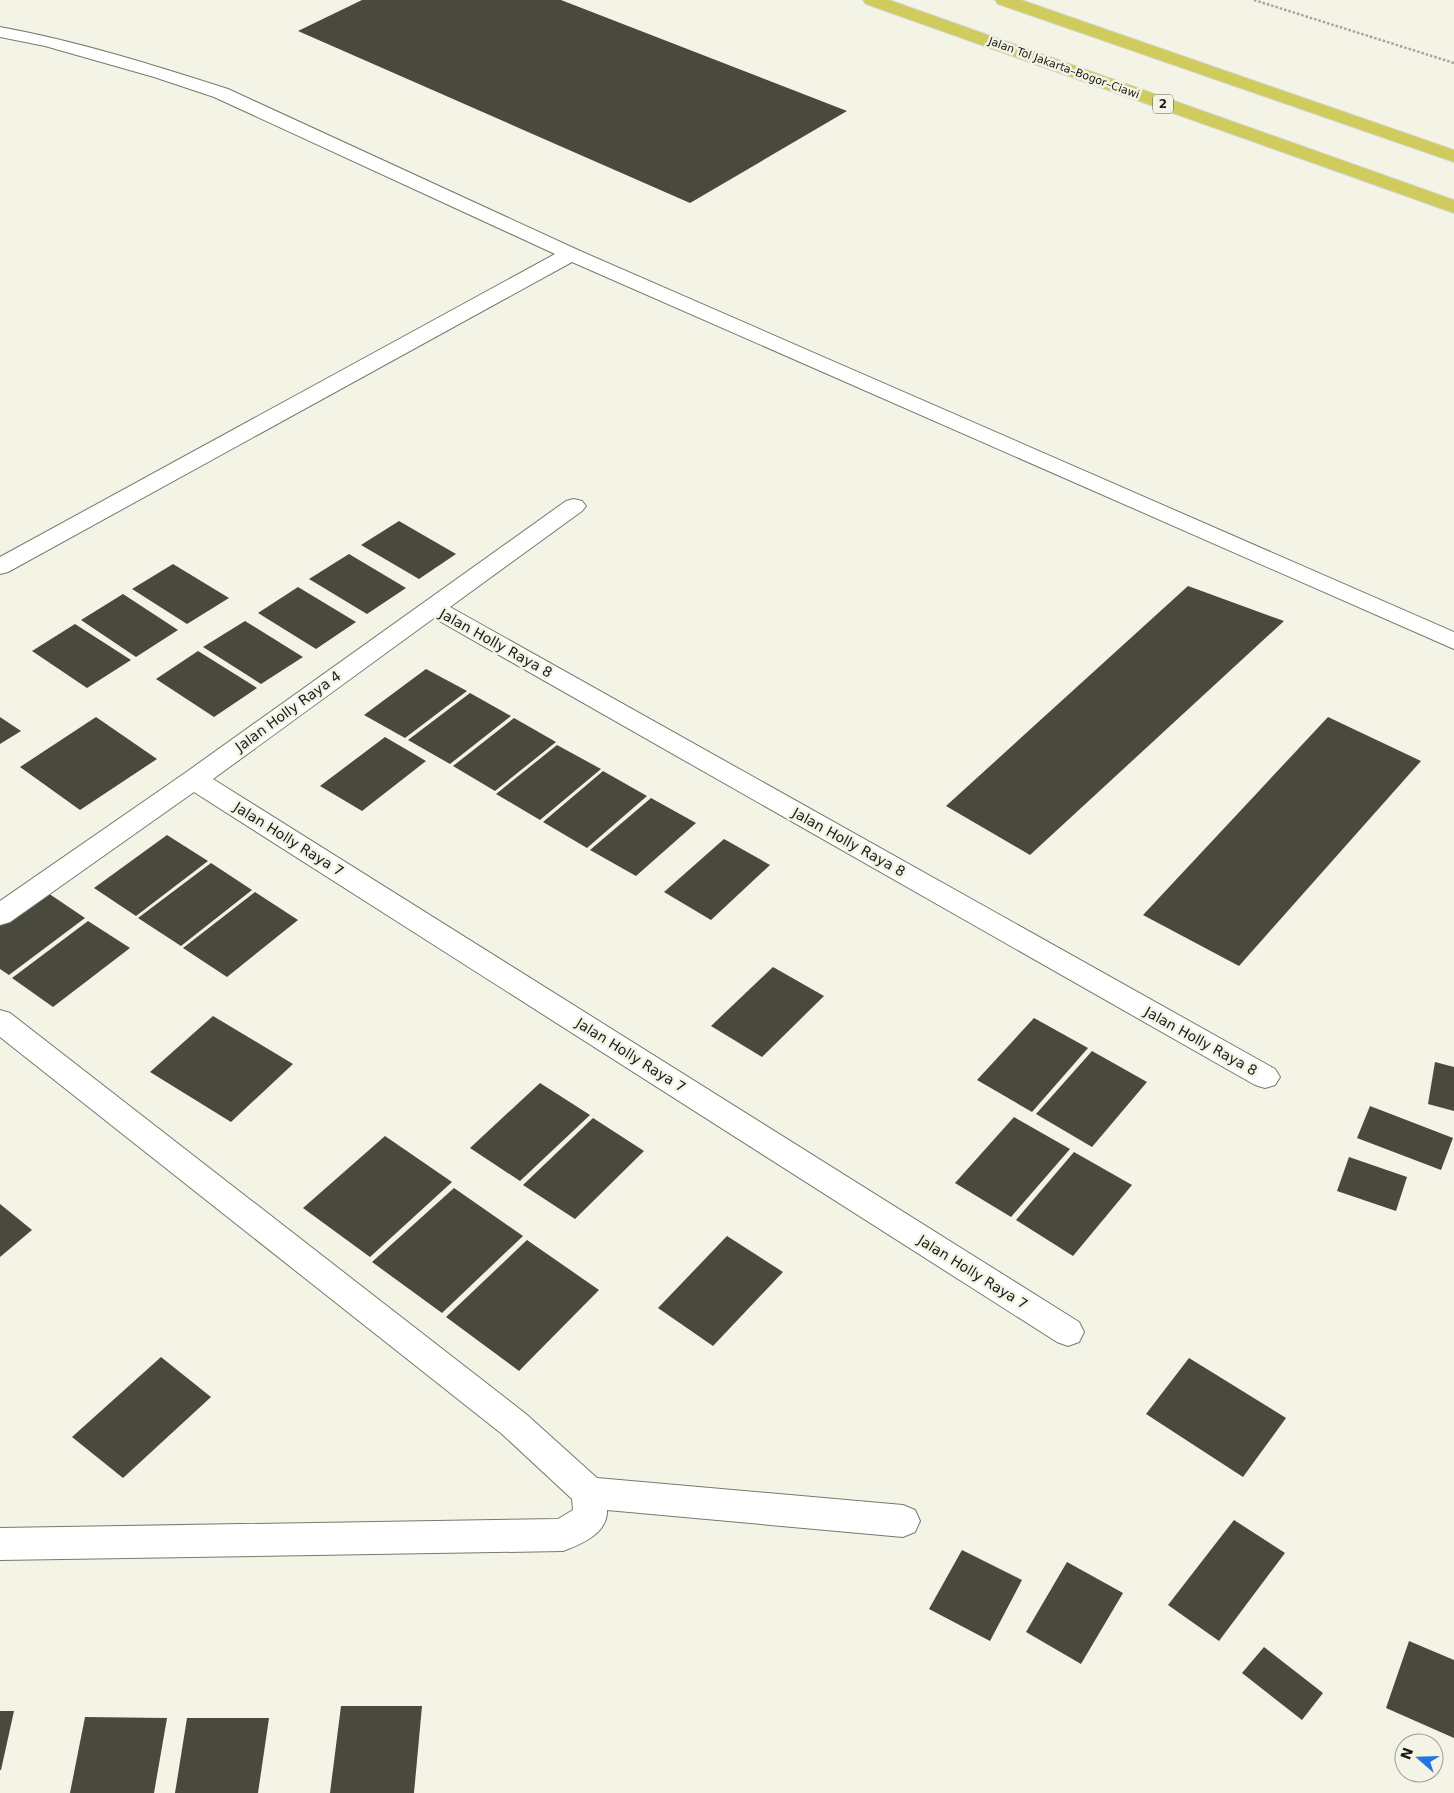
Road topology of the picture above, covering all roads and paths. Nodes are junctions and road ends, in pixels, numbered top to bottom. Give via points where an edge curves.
1 (872, 0) edge
2 (1004, 0) edge
3 (1254, 0) edge
4 (0, 32) edge
5 (1454, 63) edge
6 (1454, 156) edge
7 (1454, 207) edge
8 (570, 254) junction
9 (574, 506) dead end
10 (0, 567) edge
11 (432, 607) junction
12 (1454, 640) edge
13 (194, 779) junction
14 (0, 915) edge
15 (0, 1021) edge
16 (1265, 1077) dead end
17 (1068, 1332) dead end
18 (589, 1492) junction
19 (903, 1521) dead end
20 (0, 1544) edge

1 - 7 highway, Jalan Tol Jakarta–Bogor–Ciawi / 2
2 - 6 highway
3 - 5 path
4 - 8 street via 46,41 221,93
8 - 10 street
8 - 12 street
9 - 11 street, Jalan Holly Raya 4
11 - 13 street, Jalan Holly Raya 4
11 - 16 street, Jalan Holly Raya 8
13 - 14 street, Jalan Holly Raya 4
13 - 17 street, Jalan Holly Raya 7
15 - 18 street via 514,1424
18 - 19 street
18 - 20 street via 590,1518 563,1535

